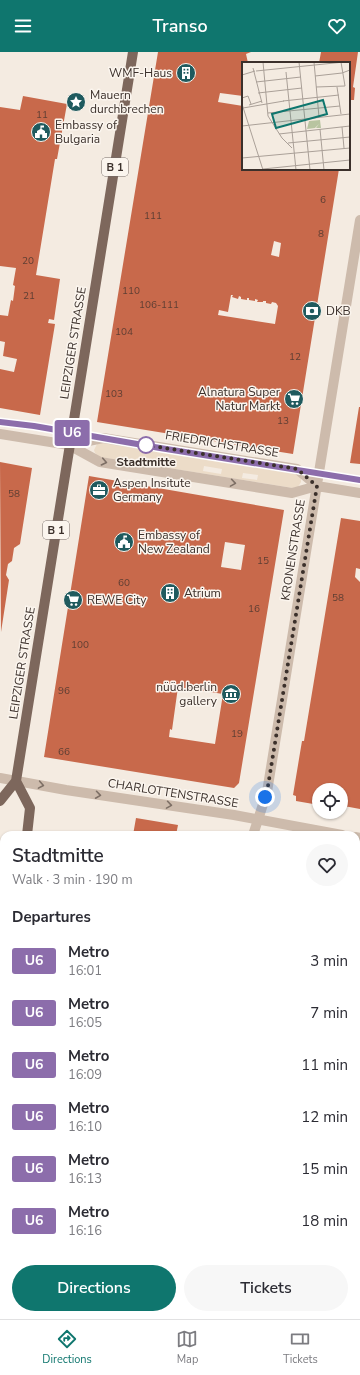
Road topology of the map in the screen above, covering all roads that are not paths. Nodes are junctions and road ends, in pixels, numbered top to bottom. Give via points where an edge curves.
1 (133, 52) edge
2 (360, 220) edge
3 (0, 434) edge
4 (69, 445) junction
5 (317, 486) junction
6 (360, 493) edge
7 (0, 778) edge
8 (16, 781) junction
9 (0, 801) edge
10 (258, 820) junction
11 (27, 831) edge
12 (254, 831) edge
13 (320, 831) edge

1 - 4 main road, LEIPZIGER STRASSE / B 1
2 - 5 street, KRONENSTRASSE
3 - 4 street, FRIEDRICHSTRASSE
4 -> 5 street, FRIEDRICHSTRASSE via 100,462 292,493
4 - 5 street, FRIEDRICHSTRASSE via 103,438 297,469
4 - 8 main road, LEIPZIGER STRASSE / B 1
5 - 6 street, FRIEDRICHSTRASSE
5 - 10 street, KRONENSTRASSE via 267,792
7 - 8 street, CHARLOTTENSTRASSE
8 - 9 main road, LEIPZIGER STRASSE / B 1
8 -> 10 street, CHARLOTTENSTRASSE
8 - 11 main road via 30,808
10 - 12 street, KRONENSTRASSE
10 - 13 street, CHARLOTTENSTRASSE

